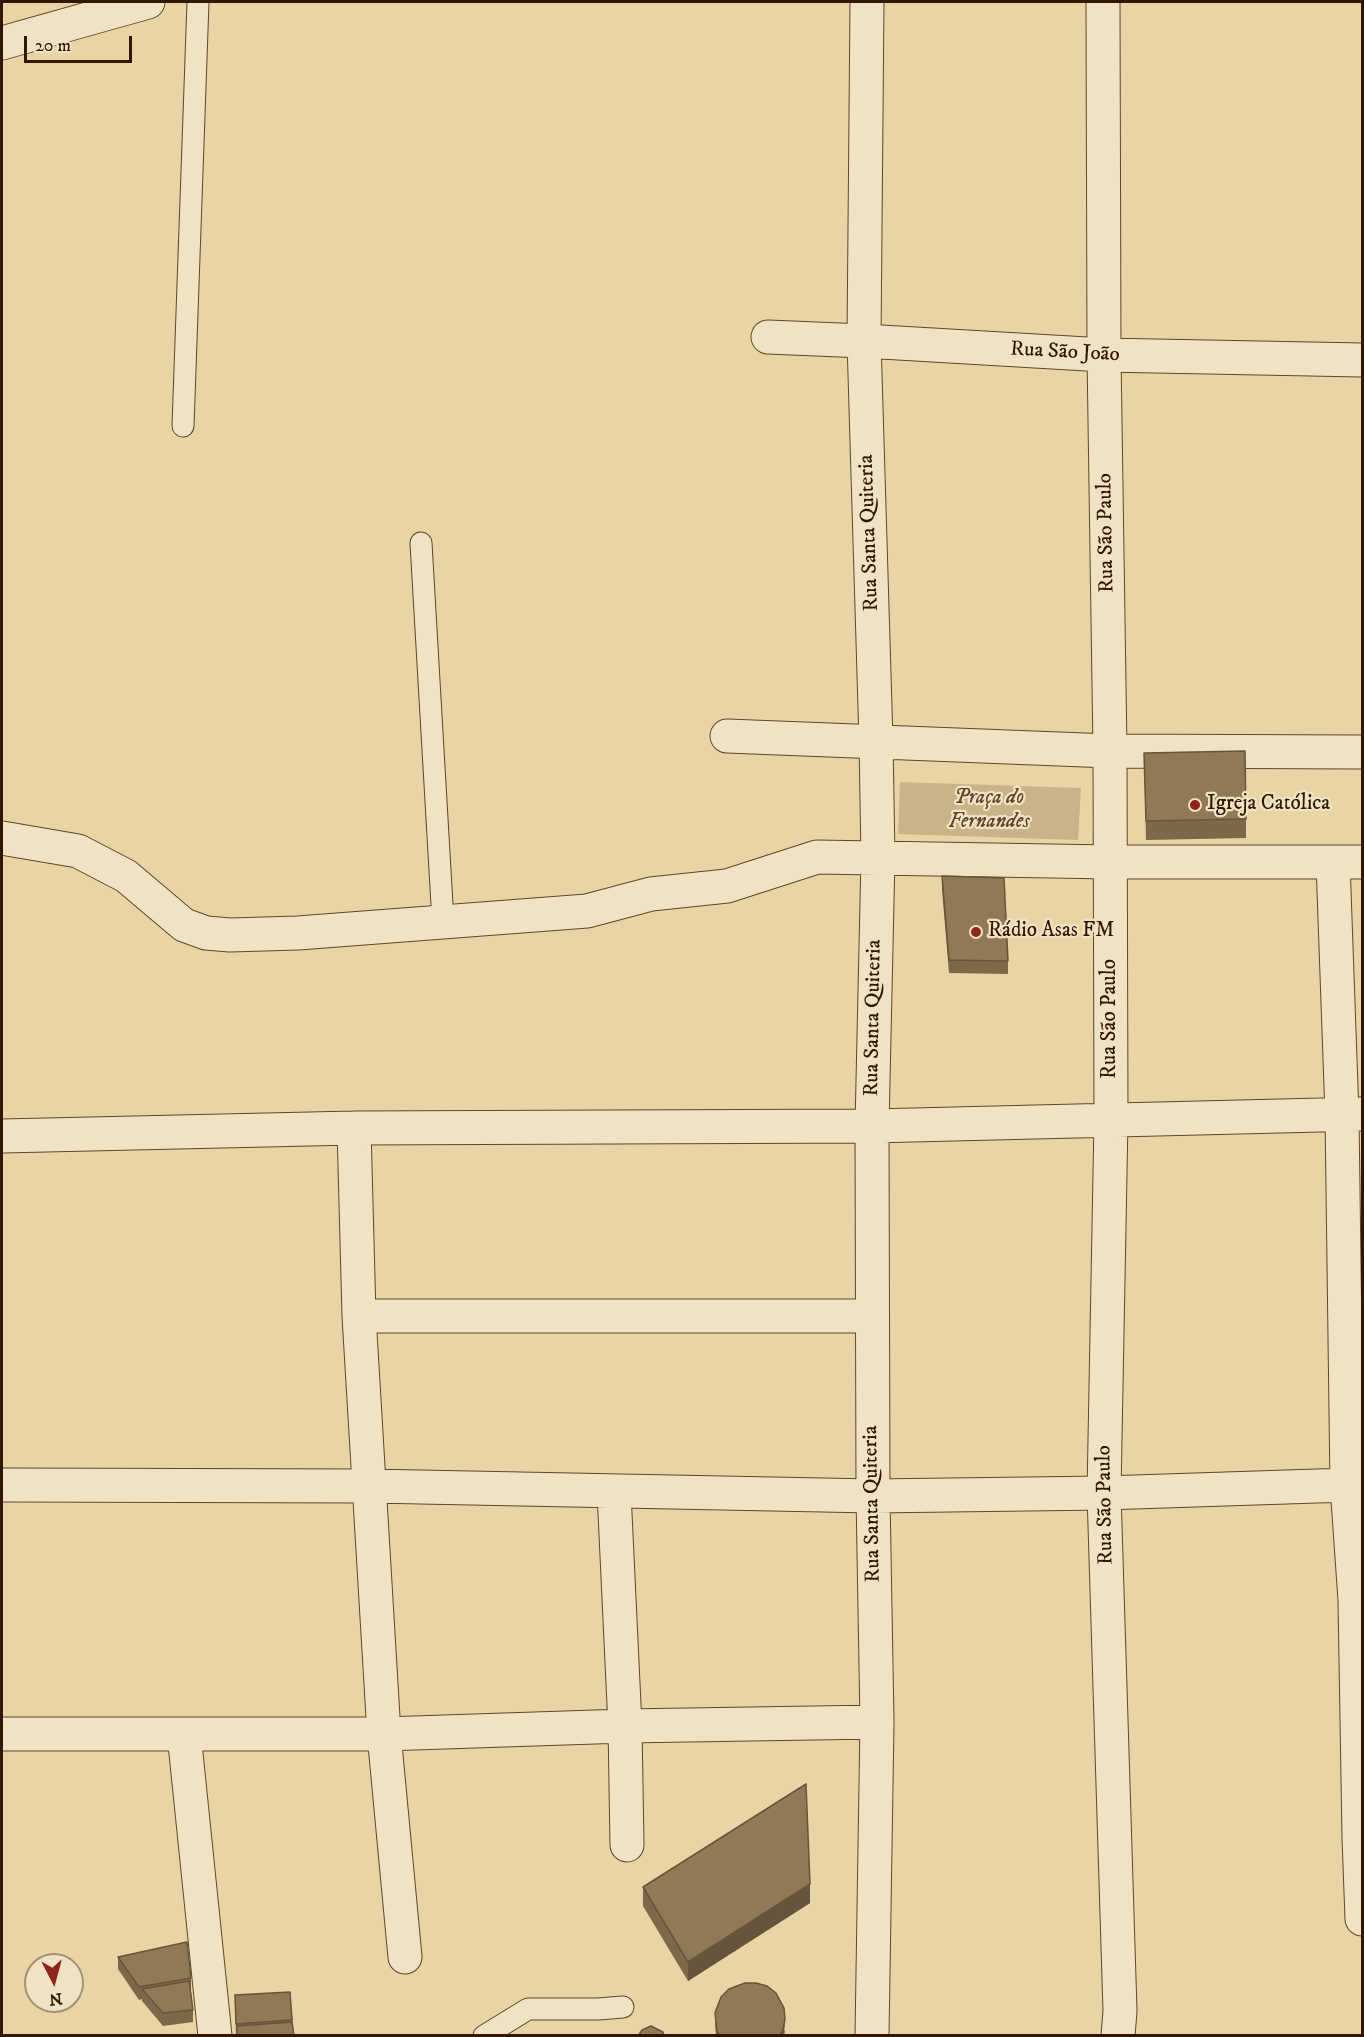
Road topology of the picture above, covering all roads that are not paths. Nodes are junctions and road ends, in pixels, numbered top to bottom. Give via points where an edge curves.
1 (148, 2) edge
2 (198, 2) edge
3 (867, 2) edge
4 (1103, 2) edge
5 (2, 43) edge
6 (768, 337) dead end
7 (864, 341) junction
8 (1104, 356) junction
9 (1362, 360) edge
10 (183, 426) dead end
11 (421, 543) dead end
12 (727, 736) dead end
13 (876, 741) junction
14 (1110, 751) junction
15 (1362, 752) edge
16 (2, 838) edge
17 (878, 856) junction
18 (1110, 862) junction
19 (1348, 862) edge
20 (443, 922) junction
21 (1352, 1114) edge
22 (1111, 1120) junction
23 (872, 1126) junction
24 (354, 1128) junction
25 (2, 1136) edge
26 (359, 1316) junction
27 (871, 1316) junction
28 (1354, 1346) edge
29 (2, 1485) edge
30 (1347, 1485) junction
31 (370, 1486) junction
32 (614, 1492) junction
33 (1104, 1493) junction
34 (873, 1496) junction
35 (1359, 1600) edge
36 (877, 1722) junction
37 (624, 1726) junction
38 (2, 1734) edge
39 (183, 1734) junction
40 (384, 1734) junction
41 (1361, 1838) edge
42 (627, 1845) dead end
43 (1362, 1919) edge
44 (405, 1957) dead end
45 (623, 2007) dead end
46 (215, 2036) edge
47 (484, 2036) edge
48 (872, 2036) edge
49 (1118, 2036) edge

1 - 5 street
2 - 10 lane
3 - 7 street, Rua Santa Quiteria
4 - 8 street, Rua São Paulo
6 - 7 street, Rua São João
7 - 8 street, Rua São João
7 - 13 street, Rua Santa Quiteria
8 - 9 street, Rua São João
8 - 14 street, Rua São Paulo
11 - 20 lane
12 - 13 street
13 - 14 street
13 - 17 street, Rua Santa Quiteria
14 - 15 street
14 - 18 street, Rua São Paulo
16 - 20 street via 78,850 126,876 184,924 206,933 298,933
17 - 18 street
17 - 20 street via 817,857 727,886 651,894 587,911
17 - 23 street, Rua Santa Quiteria
18 - 19 street
18 - 22 street, Rua São Paulo
19 - 21 street
21 - 22 street
21 - 28 street
22 - 23 street
22 - 33 street, Rua São Paulo
23 - 24 street
23 - 27 street, Rua Santa Quiteria
24 - 25 street
24 - 26 street
26 - 27 street
26 - 31 street
27 - 34 street, Rua Santa Quiteria
28 - 30 street
29 - 31 street
30 - 33 street
30 - 35 street
31 - 32 street
31 - 40 street
32 - 34 street
32 - 37 street
33 - 34 street
33 - 49 street, Rua São Paulo
34 - 36 street, Rua Santa Quiteria
35 - 41 street
36 - 37 street
36 - 48 street, Rua Santa Quiteria
37 - 40 street
37 - 42 street
38 - 39 street
39 - 40 street
39 - 46 street
40 - 44 street
41 - 43 street
45 - 47 lane via 528,2009

